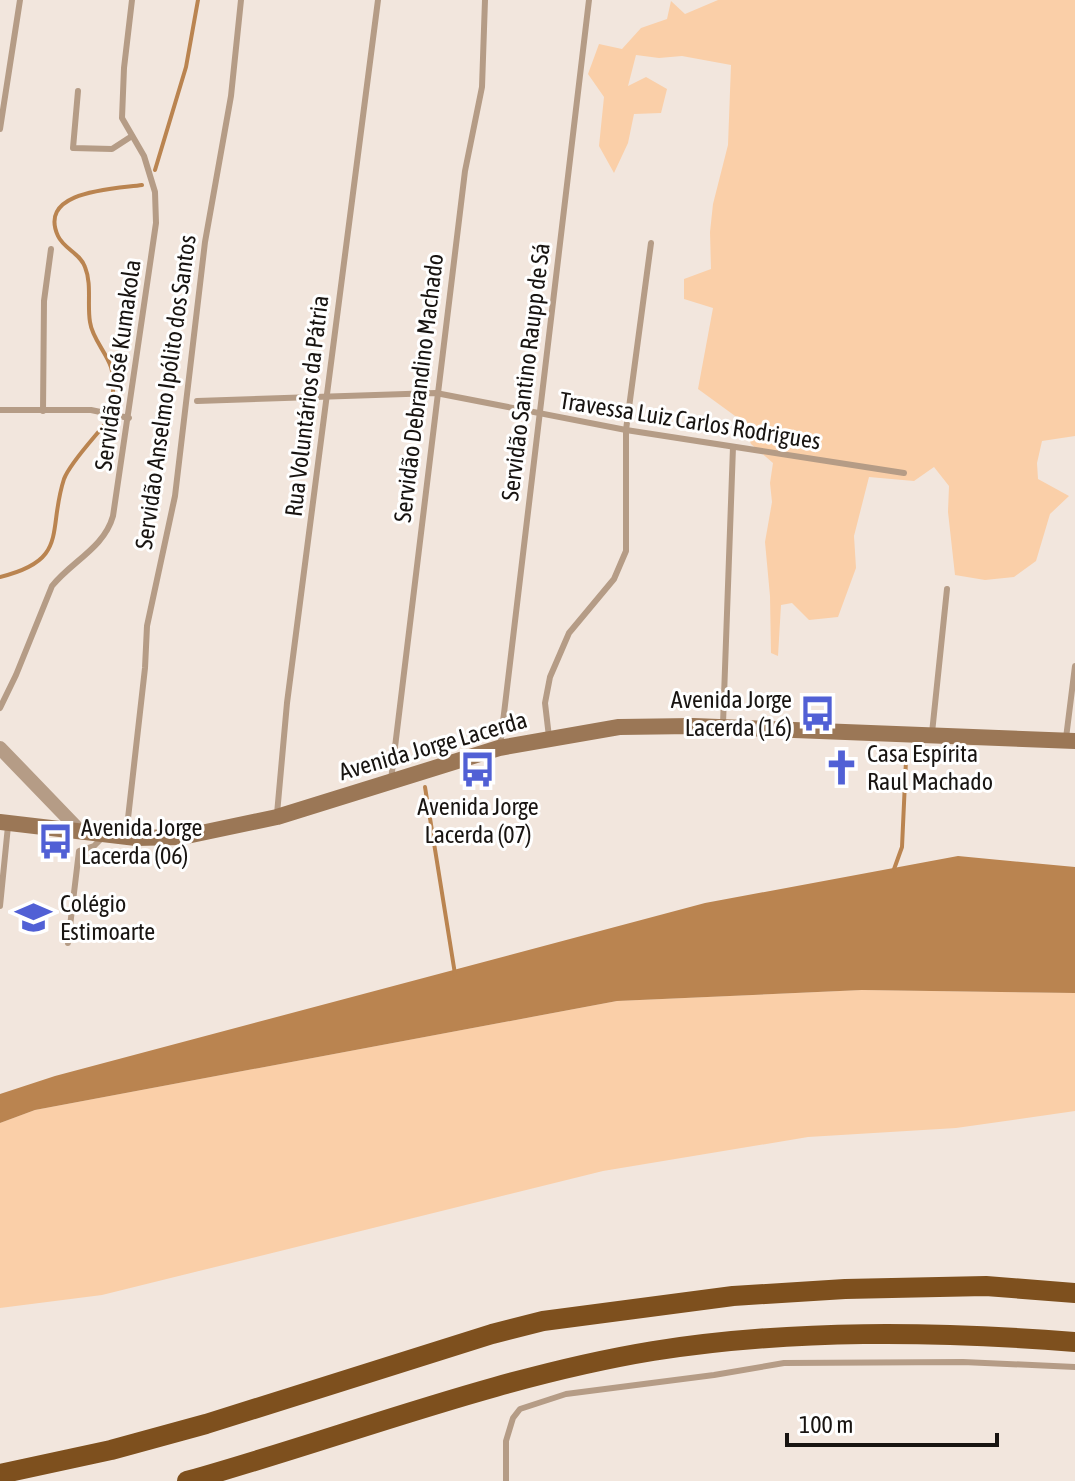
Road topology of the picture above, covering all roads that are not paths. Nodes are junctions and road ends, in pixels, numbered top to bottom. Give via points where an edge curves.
1 (20, 0) edge
2 (132, 0) edge
3 (241, 0) edge
4 (378, 0) edge
5 (485, 0) edge
6 (589, 0) edge
7 (78, 91) dead end
8 (0, 129) edge
9 (132, 136) junction
10 (651, 243) dead end
11 (51, 249) dead end
12 (436, 393) junction
13 (327, 396) junction
14 (197, 401) dead end
15 (0, 410) edge
16 (43, 411) junction
17 (539, 414) junction
18 (129, 418) junction
19 (626, 430) junction
20 (733, 447) junction
21 (904, 473) dead end
22 (947, 589) dead end
23 (1075, 666) edge
24 (0, 708) edge
25 (723, 728) junction
26 (931, 736) junction
27 (549, 738) junction
28 (1070, 741) edge
29 (0, 748) edge
30 (499, 748) junction
31 (391, 780) junction
32 (277, 817) junction
33 (4, 823) edge
34 (81, 832) junction
35 (105, 835) junction
36 (126, 837) junction
37 (0, 906) edge
38 (68, 943) dead end
39 (1075, 1293) edge
40 (1075, 1342) edge
41 (1075, 1367) edge
42 (0, 1474) edge
43 (187, 1481) edge
44 (506, 1481) edge

1 - 8 lane
2 - 9 lane, Servidão José Kumakola via 122,118
3 - 36 lane, Servidão Anselmo Ipólito dos Santos via 175,496 147,626
4 - 13 lane, Rua Voluntários da Pátria
5 - 12 lane, Servidão Debrandino Machado via 482,87 465,171
6 - 17 lane, Servidão Santino Raupp de Sá
7 - 9 lane via 73,148 112,149
9 - 18 lane, Servidão José Kumakola via 144,156 157,202
10 - 19 lane
11 - 16 lane via 44,301
12 - 13 lane, Travessa Luiz Carlos Rodrigues
12 - 17 lane, Travessa Luiz Carlos Rodrigues
12 - 31 lane, Servidão Debrandino Machado
13 - 14 lane, Travessa Luiz Carlos Rodrigues
13 - 32 lane, Rua Voluntários da Pátria
15 - 16 lane
16 - 18 lane via 91,410
17 - 19 lane, Travessa Luiz Carlos Rodrigues
17 - 30 lane, Servidão Santino Raupp de Sá
18 - 24 lane, Servidão José Kumakola via 110,526 52,586
19 - 20 lane, Travessa Luiz Carlos Rodrigues
19 - 27 lane via 626,551 614,579 569,633 550,677 545,703
20 - 21 lane, Travessa Luiz Carlos Rodrigues
20 - 25 lane
22 - 26 lane
23 - 28 lane
25 - 26 main road, Avenida Jorge Lacerda
25 - 27 main road, Avenida Jorge Lacerda via 619,727
26 - 28 main road, Avenida Jorge Lacerda
27 - 30 main road, Avenida Jorge Lacerda
29 - 34 street
30 - 31 main road, Avenida Jorge Lacerda
31 - 32 main road, Avenida Jorge Lacerda
32 - 36 main road, Avenida Jorge Lacerda via 182,837
33 - 34 main road, Avenida Jorge Lacerda
33 - 37 lane
34 - 35 main road, Avenida Jorge Lacerda
35 - 36 main road, Avenida Jorge Lacerda
35 - 38 lane via 79,851
39 - 42 highway via 986,1286 845,1289 733,1296 543,1321 206,1424
40 - 43 highway via 882,1334 775,1337 652,1351 508,1385
41 - 44 lane via 784,1363 566,1394 528,1406 513,1418 506,1441

